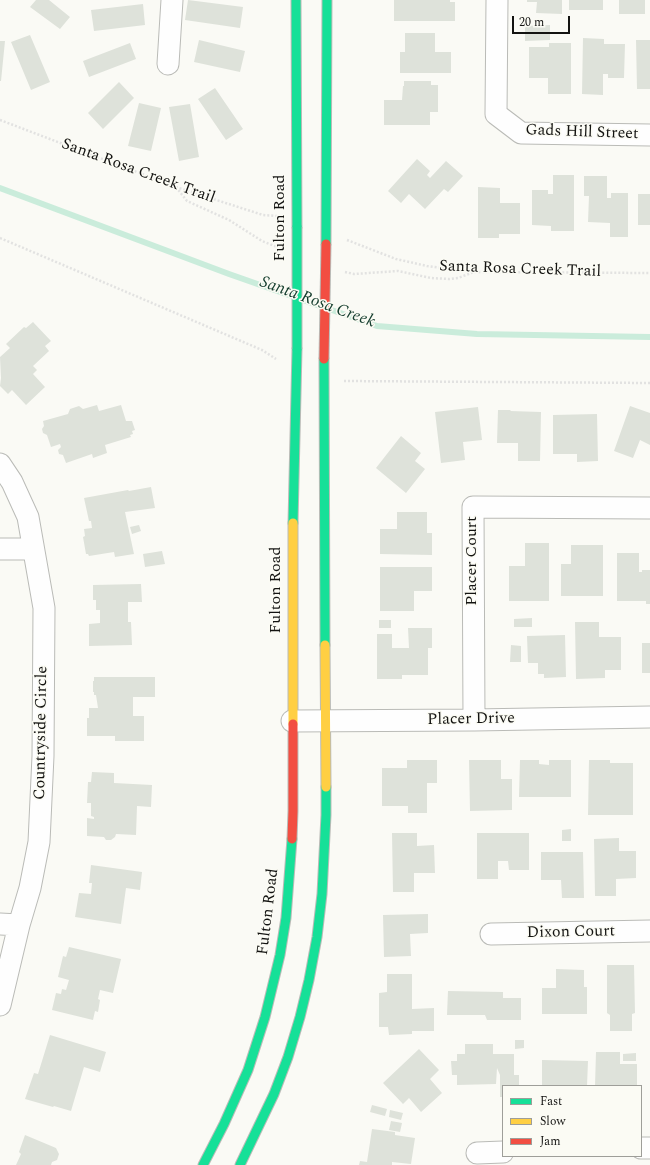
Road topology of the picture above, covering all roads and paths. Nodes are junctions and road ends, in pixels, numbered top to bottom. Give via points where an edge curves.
1 (172, 0) edge
2 (296, 0) edge
3 (327, 0) edge
4 (497, 0) edge
5 (168, 64) dead end
6 (0, 120) edge
7 (650, 135) edge
8 (278, 216) dead end
9 (0, 238) edge
10 (346, 239) dead end
11 (650, 273) edge
12 (276, 359) dead end
13 (343, 381) dead end
14 (650, 383) edge
15 (0, 464) edge
16 (650, 508) edge
17 (0, 549) edge
18 (33, 549) junction
19 (650, 717) edge
20 (474, 720) junction
21 (292, 721) junction
22 (325, 721) junction
23 (10, 925) edge
24 (650, 931) edge
25 (491, 934) dead end
26 (0, 1005) edge
27 (502, 1152) edge
28 (477, 1153) dead end
29 (203, 1165) edge
30 (240, 1165) edge

1 - 5 street
2 - 21 main road, Fulton Road, bridge via 297,348 292,513
3 - 22 main road, bridge via 324,358
4 - 7 street, Gads Hill Street via 496,114 521,132
6 - 8 path, Santa Rosa Creek Trail via 176,187 263,215
9 - 12 path via 262,350
10 - 11 path, Santa Rosa Creek Trail via 396,259 474,272
13 - 14 path
15 - 18 street, Countryside Circle via 12,482 28,517
16 - 20 street, Placer Court via 473,507
17 - 18 street
18 - 23 street, Countryside Circle via 44,608 43,756 39,842 30,888
19 - 20 street, Placer Drive
20 - 22 street, Placer Drive
21 - 22 street, Placer Drive
21 - 29 main road, Fulton Road via 291,853 280,955 265,1017 248,1070
22 - 30 main road via 325,853 318,930 310,980 288,1057 274,1094
23 - 26 street, Countryside Circle
24 - 25 street, Dixon Court
27 - 28 street

